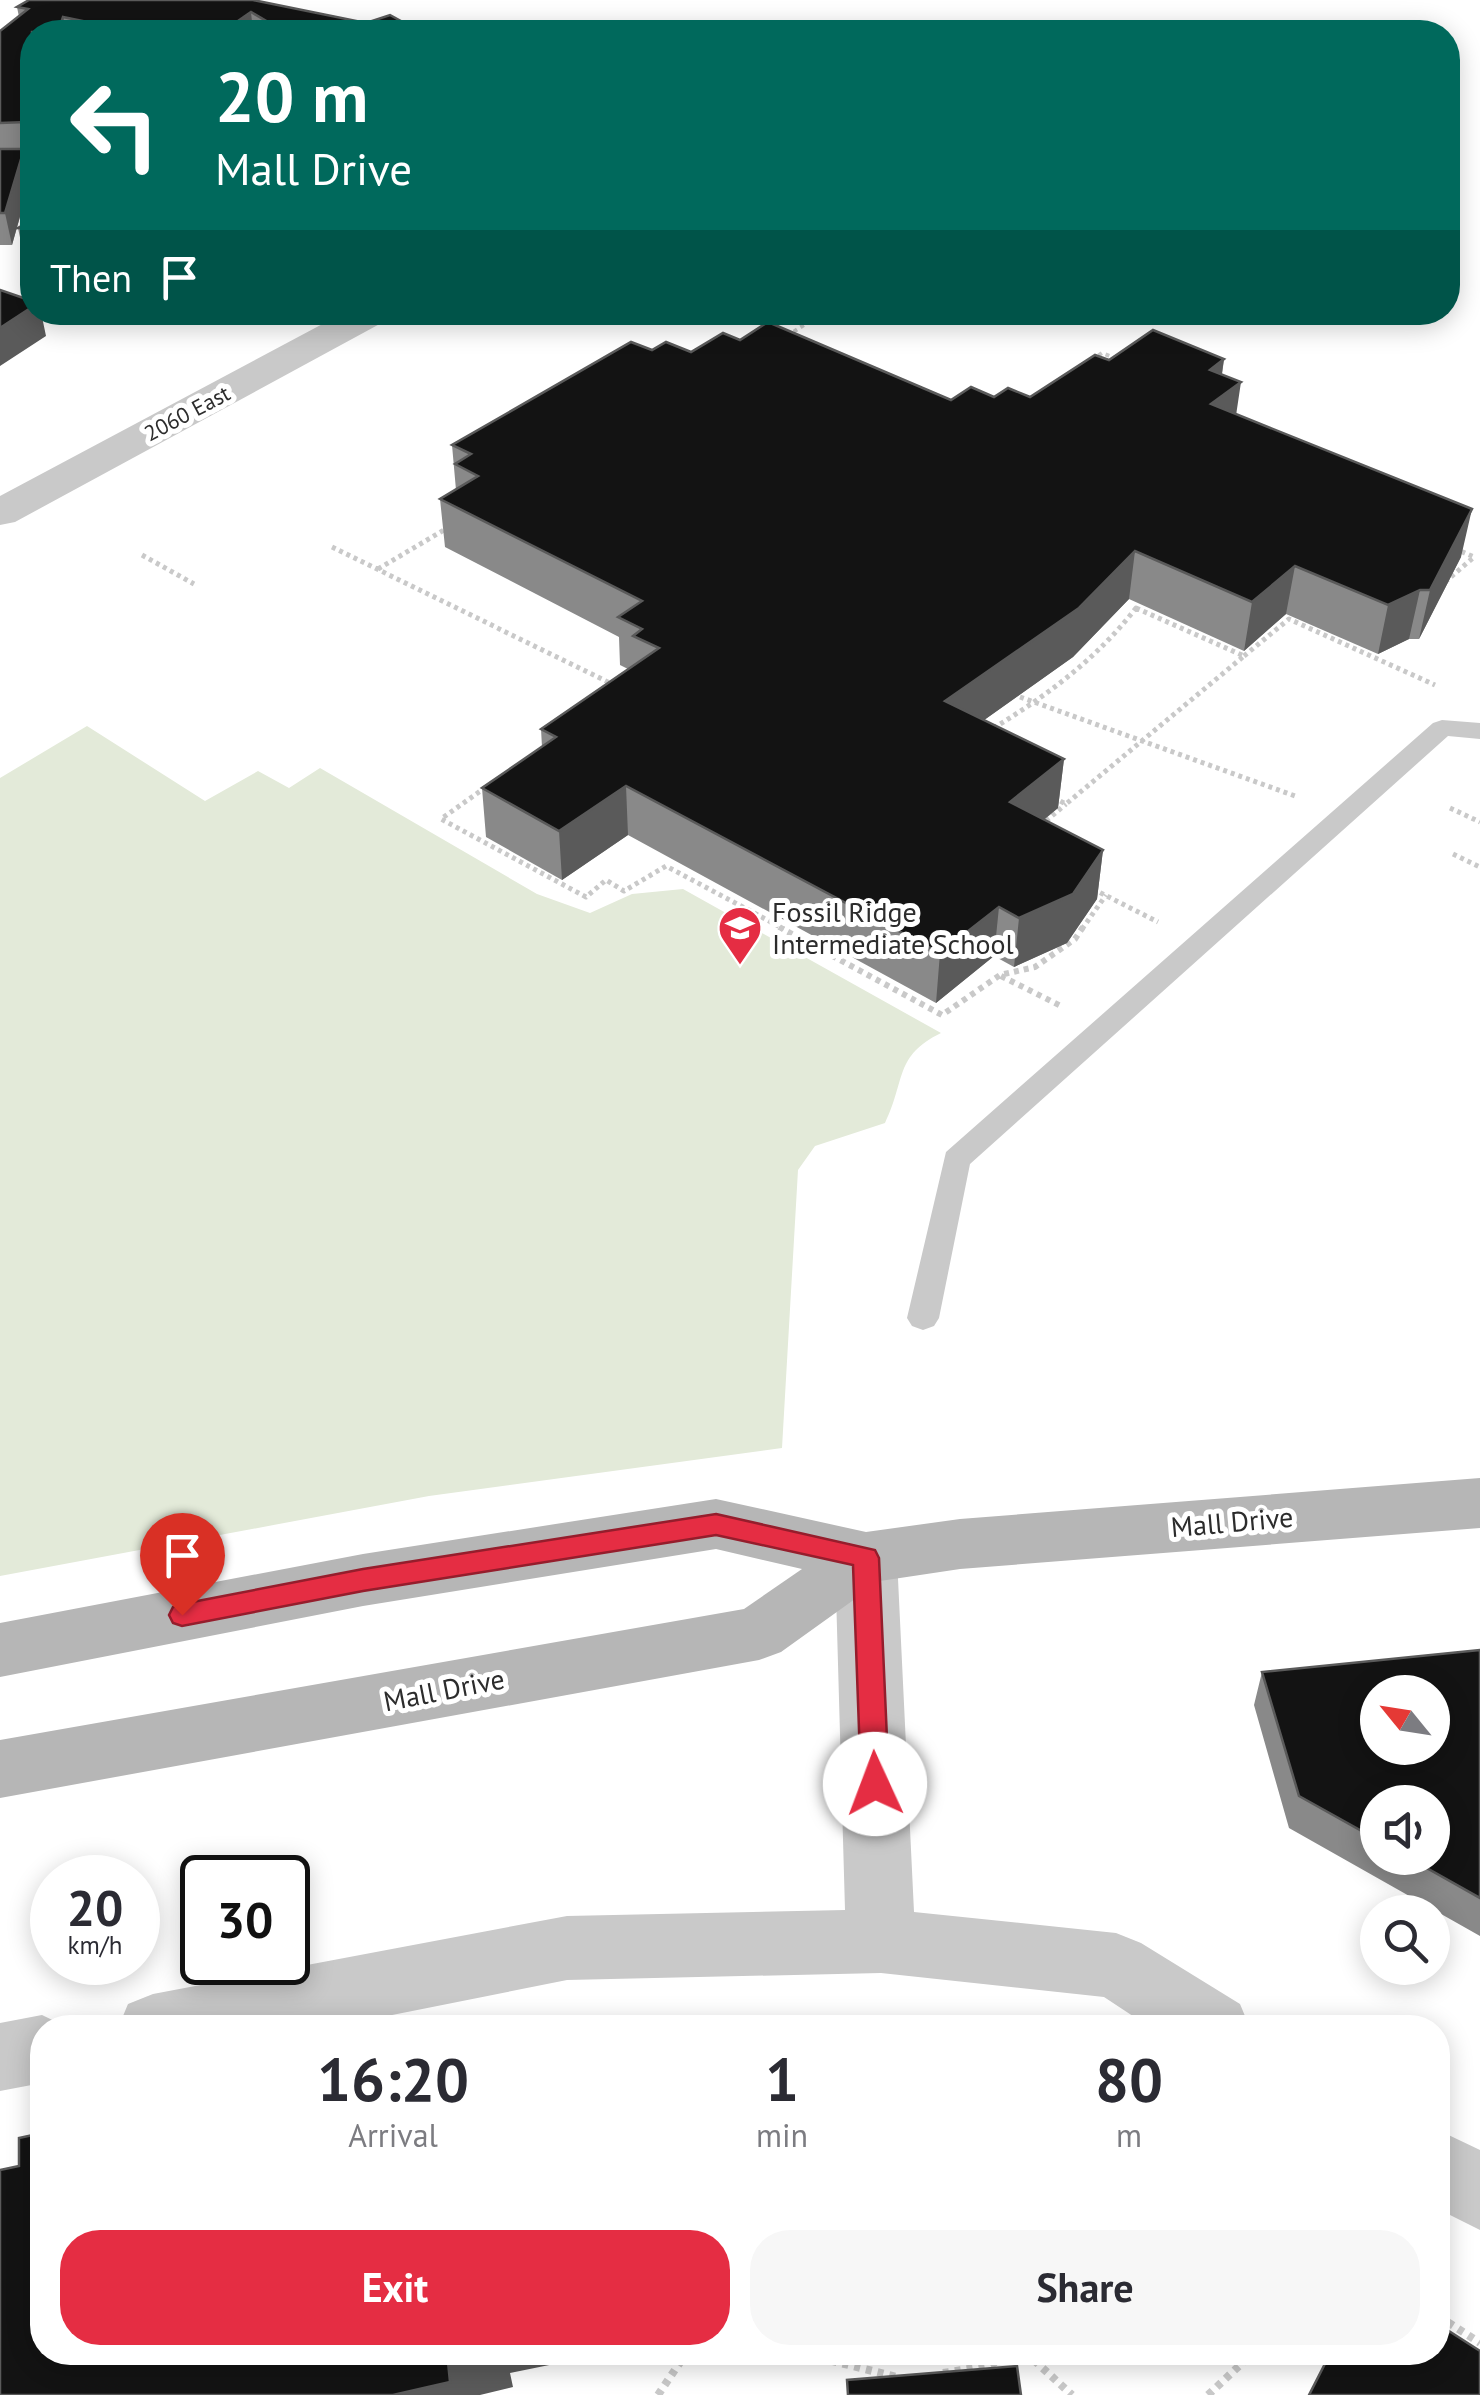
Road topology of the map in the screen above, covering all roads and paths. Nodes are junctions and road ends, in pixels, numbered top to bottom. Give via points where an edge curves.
1 (350, 325) edge
2 (804, 325) edge
3 (783, 338) edge
4 (1086, 363) edge
5 (1135, 366) edge
6 (0, 513) edge
7 (452, 525) edge
8 (332, 547) dead end
9 (1456, 550) edge
10 (142, 556) dead end
11 (377, 570) junction
12 (194, 584) dead end
13 (1436, 590) edge
14 (1244, 656) junction
15 (1438, 686) dead end
16 (623, 690) edge
17 (1020, 697) edge
18 (1035, 703) junction
19 (1480, 731) edge
20 (1141, 740) junction
21 (501, 776) edge
22 (1300, 798) dead end
23 (1066, 804) junction
24 (1450, 808) dead end
25 (1480, 822) edge
26 (1027, 837) edge
27 (1453, 854) dead end
28 (1480, 867) edge
29 (1090, 888) edge
30 (1106, 895) junction
31 (1170, 928) dead end
32 (1000, 975) junction
33 (1076, 1013) dead end
34 (924, 1318) dead end
35 (1480, 1503) edge
36 (866, 1558) junction
37 (0, 1650) edge
38 (0, 1769) edge
39 (881, 1941) junction
40 (220, 2015) edge
41 (1194, 2015) edge
42 (30, 2051) edge
43 (0, 2057) edge
44 (1450, 2174) edge
45 (1480, 2193) edge
46 (1450, 2324) edge
47 (1480, 2343) edge
48 (678, 2365) edge
49 (848, 2365) edge
50 (990, 2365) edge
51 (1039, 2365) edge
52 (1240, 2365) edge
53 (938, 2374) edge
54 (921, 2376) edge
55 (658, 2395) edge
56 (1072, 2395) edge
57 (1208, 2395) edge

1 - 6 street, 2060 East
2 - 3 path
4 - 5 path via 1102,353
7 - 11 path
8 - 11 path
9 - 13 path via 1474,557
10 - 12 path
11 - 16 path
14 - 15 path via 1289,619
14 - 18 path via 1136,608 1116,637
14 - 20 path
17 - 18 path
18 - 20 path
18 - 23 path via 958,749
19 - 34 lane via 1442,728 956,1160
20 - 22 path
20 - 23 path
21 - 32 path via 440,819 586,897 606,880 624,891 666,866 942,1015
23 - 26 path
24 - 25 path
27 - 28 path
29 - 30 path
30 - 31 path
30 - 32 path via 1076,939 1034,967
32 - 33 path
35 - 36 main road, Mall Drive via 979,1542
36 - 37 main road, Mall Drive via 716,1524 363,1580
36 - 38 main road, Mall Drive via 759,1633
36 - 39 street
39 - 40 street via 567,1948
39 - 41 street via 1116,1966
42 - 43 street
44 - 45 street
46 - 47 path
48 - 55 path
49 - 54 path via 904,2379
50 - 53 path
51 - 56 path
52 - 57 path

